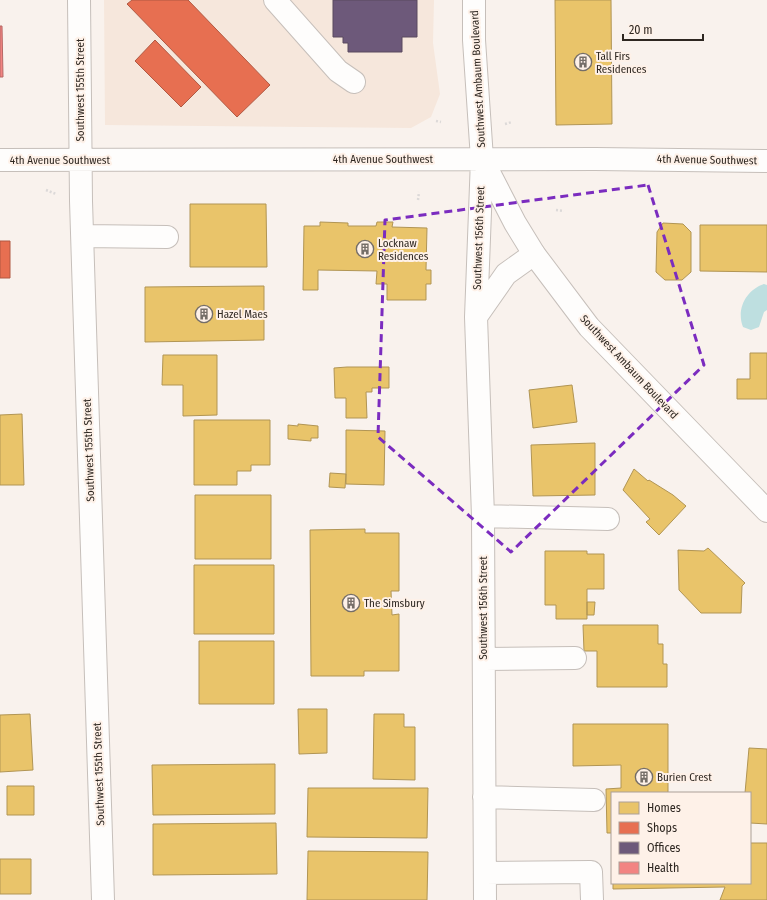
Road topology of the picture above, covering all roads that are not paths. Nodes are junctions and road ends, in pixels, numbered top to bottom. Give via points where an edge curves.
1 (79, 0) edge
2 (275, 0) edge
3 (474, 0) edge
4 (354, 82) dead end
5 (482, 159) junction
6 (0, 160) edge
7 (80, 161) junction
8 (767, 161) edge
9 (83, 236) junction
10 (167, 237) dead end
11 (534, 254) junction
12 (476, 317) junction
13 (767, 511) edge
14 (483, 516) junction
15 (608, 519) dead end
16 (575, 658) dead end
17 (484, 659) junction
18 (484, 797) junction
19 (594, 800) dead end
20 (485, 873) junction
21 (103, 900) edge
22 (485, 900) edge
23 (592, 900) edge

1 - 7 street, Southwest 155th Street
2 - 4 street via 338,71
3 - 5 street, Southwest Ambaum Boulevard via 474,40
5 - 7 street, 4th Avenue Southwest
5 - 8 street, 4th Avenue Southwest
5 - 11 street, Southwest Ambaum Boulevard
5 - 12 street, Southwest 156th Street
6 - 7 street, 4th Avenue Southwest
7 - 9 street, Southwest 155th Street
9 - 10 street
9 - 21 street, Southwest 155th Street
11 - 12 street, Southwest 156th Street via 506,274
11 - 13 street, Southwest Ambaum Boulevard via 589,327
12 - 14 street, Southwest 156th Street
14 - 15 street
14 - 17 street, Southwest 156th Street
16 - 17 street
17 - 18 street, Southwest 156th Street
18 - 19 street
18 - 20 street, Southwest 156th Street
20 - 22 street, Southwest 156th Street
20 - 23 street via 592,872

